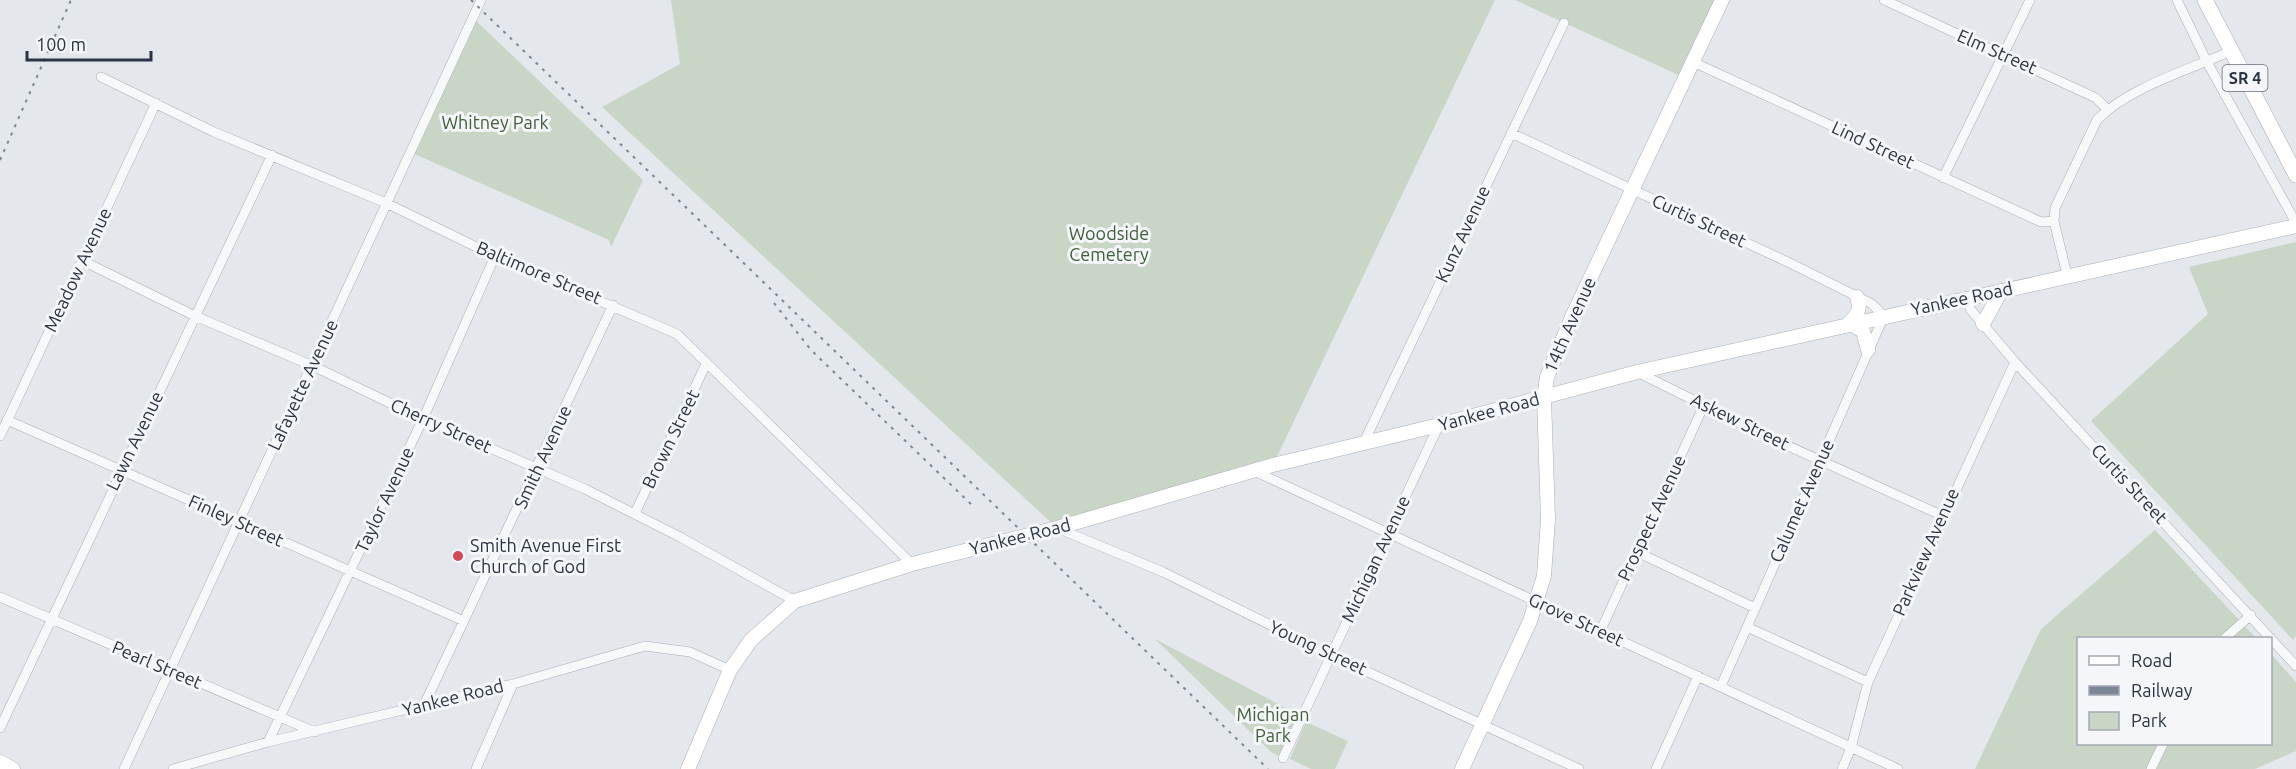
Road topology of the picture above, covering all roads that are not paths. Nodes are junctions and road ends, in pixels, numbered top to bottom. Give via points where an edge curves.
1 (481, 0) edge
2 (1722, 0) edge
3 (1884, 0) edge
4 (2030, 0) edge
5 (2177, 0) edge
6 (2205, 0) edge
7 (1564, 23) dead end
8 (2231, 51) junction
9 (2004, 55) junction
10 (1693, 62) junction
11 (2207, 62) junction
12 (100, 77) dead end
13 (156, 103) junction
14 (2108, 109) junction
15 (1511, 133) junction
16 (272, 155) junction
17 (2296, 175) edge
18 (1943, 178) junction
19 (1633, 189) junction
20 (386, 202) junction
21 (2054, 221) junction
22 (2296, 225) edge
23 (495, 256) junction
24 (83, 261) junction
25 (2067, 275) junction
26 (2001, 291) junction
27 (1857, 297) junction
28 (1968, 298) junction
29 (614, 306) junction
30 (195, 316) junction
31 (1884, 316) junction
32 (1849, 323) junction
33 (1983, 324) junction
34 (1868, 350) junction
35 (2015, 362) junction
36 (706, 364) junction
37 (313, 366) junction
38 (1637, 372) junction
39 (1544, 398) junction
40 (1704, 405) junction
41 (423, 419) junction
42 (7, 420) junction
43 (1439, 425) junction
44 (0, 436) edge
45 (1363, 444) junction
46 (1821, 460) junction
47 (538, 469) junction
48 (121, 470) junction
49 (1254, 471) junction
50 (635, 513) junction
51 (1942, 516) junction
52 (237, 521) junction
53 (1057, 528) junction
54 (1388, 533) junction
55 (1637, 552) junction
56 (912, 564) junction
57 (351, 572) junction
58 (0, 597) edge
59 (795, 601) junction
60 (1538, 601) junction
61 (1755, 608) junction
62 (2251, 615) junction
63 (52, 620) junction
64 (464, 621) junction
65 (1747, 627) junction
66 (1600, 632) junction
67 (2227, 637) edge
68 (2270, 637) edge
69 (2272, 639) edge
70 (1331, 655) junction
71 (2296, 666) edge
72 (168, 670) junction
73 (730, 670) junction
74 (1698, 676) junction
75 (1868, 682) junction
76 (513, 684) junction
77 (1721, 686) junction
78 (424, 705) junction
79 (280, 718) junction
80 (1483, 723) junction
81 (0, 728) edge
82 (315, 732) junction
83 (268, 742) junction
84 (2163, 745) edge
85 (1851, 748) junction
86 (694, 755) junction
87 (1283, 758) dead end
88 (0, 762) edge
89 (13, 769) edge
90 (124, 769) edge
91 (172, 769) edge
92 (476, 769) edge
93 (688, 769) edge
94 (703, 769) edge
95 (1462, 769) edge
96 (1579, 769) edge
97 (1656, 769) edge
98 (1842, 769) edge
99 (1898, 769) edge
100 (2151, 769) edge

1 - 20 street, Lafayette Avenue
2 - 10 street, 14th Avenue
3 - 9 street, Elm Street
4 - 9 street
5 - 11 street
6 - 8 main road, SR 4
7 - 15 street, Kunz Avenue
8 - 11 street
8 - 17 main road, SR 4
9 - 14 street, Elm Street via 2096,98
9 - 18 street
10 - 18 street, Lind Street
10 - 19 street, 14th Avenue
11 - 14 street
11 - 22 street
12 - 13 street, Baltimore Street
13 - 16 street, Baltimore Street
13 - 24 street, Meadow Avenue
14 - 21 street via 2097,120 2069,178 2055,208
15 - 19 street, Curtis Street
15 - 45 street, Kunz Avenue
16 - 20 street, Baltimore Street
16 - 30 street, Lawn Avenue
18 - 21 street, Lind Street via 2041,222
19 - 27 street, Curtis Street
19 - 39 street, 14th Avenue via 1572,317 1547,376
20 - 23 street, Baltimore Street
20 - 37 street, Lafayette Avenue
21 - 25 street
22 - 25 street, Yankee Road
23 - 29 street, Baltimore Street
23 - 41 street, Taylor Avenue
24 - 30 street, Cherry Street
24 - 42 street, Meadow Avenue
25 - 26 street, Yankee Road
26 - 28 street, Yankee Road
26 - 33 street
27 - 31 street, Curtis Street
27 - 32 street via 1858,314
28 - 31 street, Yankee Road
28 - 33 street, Curtis Street via 1970,309
29 - 36 street, Baltimore Street via 677,334
29 - 47 street, Smith Avenue
30 - 37 street, Cherry Street
30 - 48 street, Lawn Avenue
31 - 32 street, Yankee Road
31 - 34 street, Calumet Avenue
32 - 34 street via 1863,331
32 - 38 street, Yankee Road
33 - 35 street, Curtis Street
34 - 46 street, Calumet Avenue
35 - 51 street, Parkview Avenue
35 - 62 street, Curtis Street
36 - 50 street, Brown Street
36 - 56 street, Baltimore Street
37 - 41 street, Cherry Street
37 - 52 street, Lafayette Avenue
38 - 39 street, Yankee Road
38 - 40 street, Askew Street
39 - 43 street, Yankee Road
39 - 60 street, 14th Avenue via 1548,539
40 - 46 street, Askew Street
40 - 55 street, Prospect Avenue
41 - 47 street, Cherry Street
41 - 57 street, Taylor Avenue
42 - 44 street, Meadow Avenue
42 - 48 street, Finley Street
43 - 45 street, Yankee Road
43 - 54 street, Michigan Avenue
45 - 49 street, Yankee Road
46 - 51 street, Askew Street
46 - 61 street, Calumet Avenue
47 - 50 street, Cherry Street
47 - 64 street, Smith Avenue
48 - 52 street, Finley Street
48 - 63 street, Lawn Avenue
49 - 53 street, Yankee Road
49 - 54 street, Grove Street
50 - 59 street, Cherry Street
51 - 75 street, Parkview Avenue
52 - 57 street, Finley Street
52 - 72 street, Lafayette Avenue
53 - 56 street, Yankee Road
53 - 70 street, Young Street via 1163,572
54 - 60 street, Grove Street
54 - 70 street, Michigan Avenue
55 - 61 street
55 - 66 street, Prospect Avenue
56 - 59 street, Yankee Road
57 - 64 street, Finley Street
57 - 79 street, Taylor Avenue
58 - 63 street, Pearl Street
59 - 73 street via 751,640
60 - 66 street, Grove Street
60 - 80 street, 14th Avenue
61 - 65 street, Calumet Avenue
62 - 67 street
62 - 68 street, Curtis Street
63 - 72 street, Pearl Street
63 - 81 street, Lawn Avenue
64 - 78 street, Smith Avenue
65 - 75 street
65 - 77 street, Calumet Avenue
66 - 74 street, Grove Street
69 - 71 street, Curtis Street
70 - 80 street, Young Street
70 - 87 street, Michigan Avenue
72 - 79 street, Pearl Street
72 - 90 street, Lafayette Avenue
73 - 76 street, Yankee Road via 690,652 645,646
73 - 86 street
74 - 77 street, Grove Street
74 - 97 street
75 - 85 street, Parkview Avenue
76 - 78 street, Yankee Road
76 - 92 street
77 - 85 street, Grove Street
78 - 82 street, Yankee Road
79 - 82 street, Pearl Street
79 - 83 street, Taylor Avenue
80 - 95 street, 14th Avenue
80 - 96 street, Young Street
82 - 83 street, Yankee Road
83 - 91 street, Yankee Road
84 - 100 street
85 - 98 street, Parkview Avenue
85 - 99 street, Grove Street
86 - 93 street
86 - 94 street
88 - 89 street

